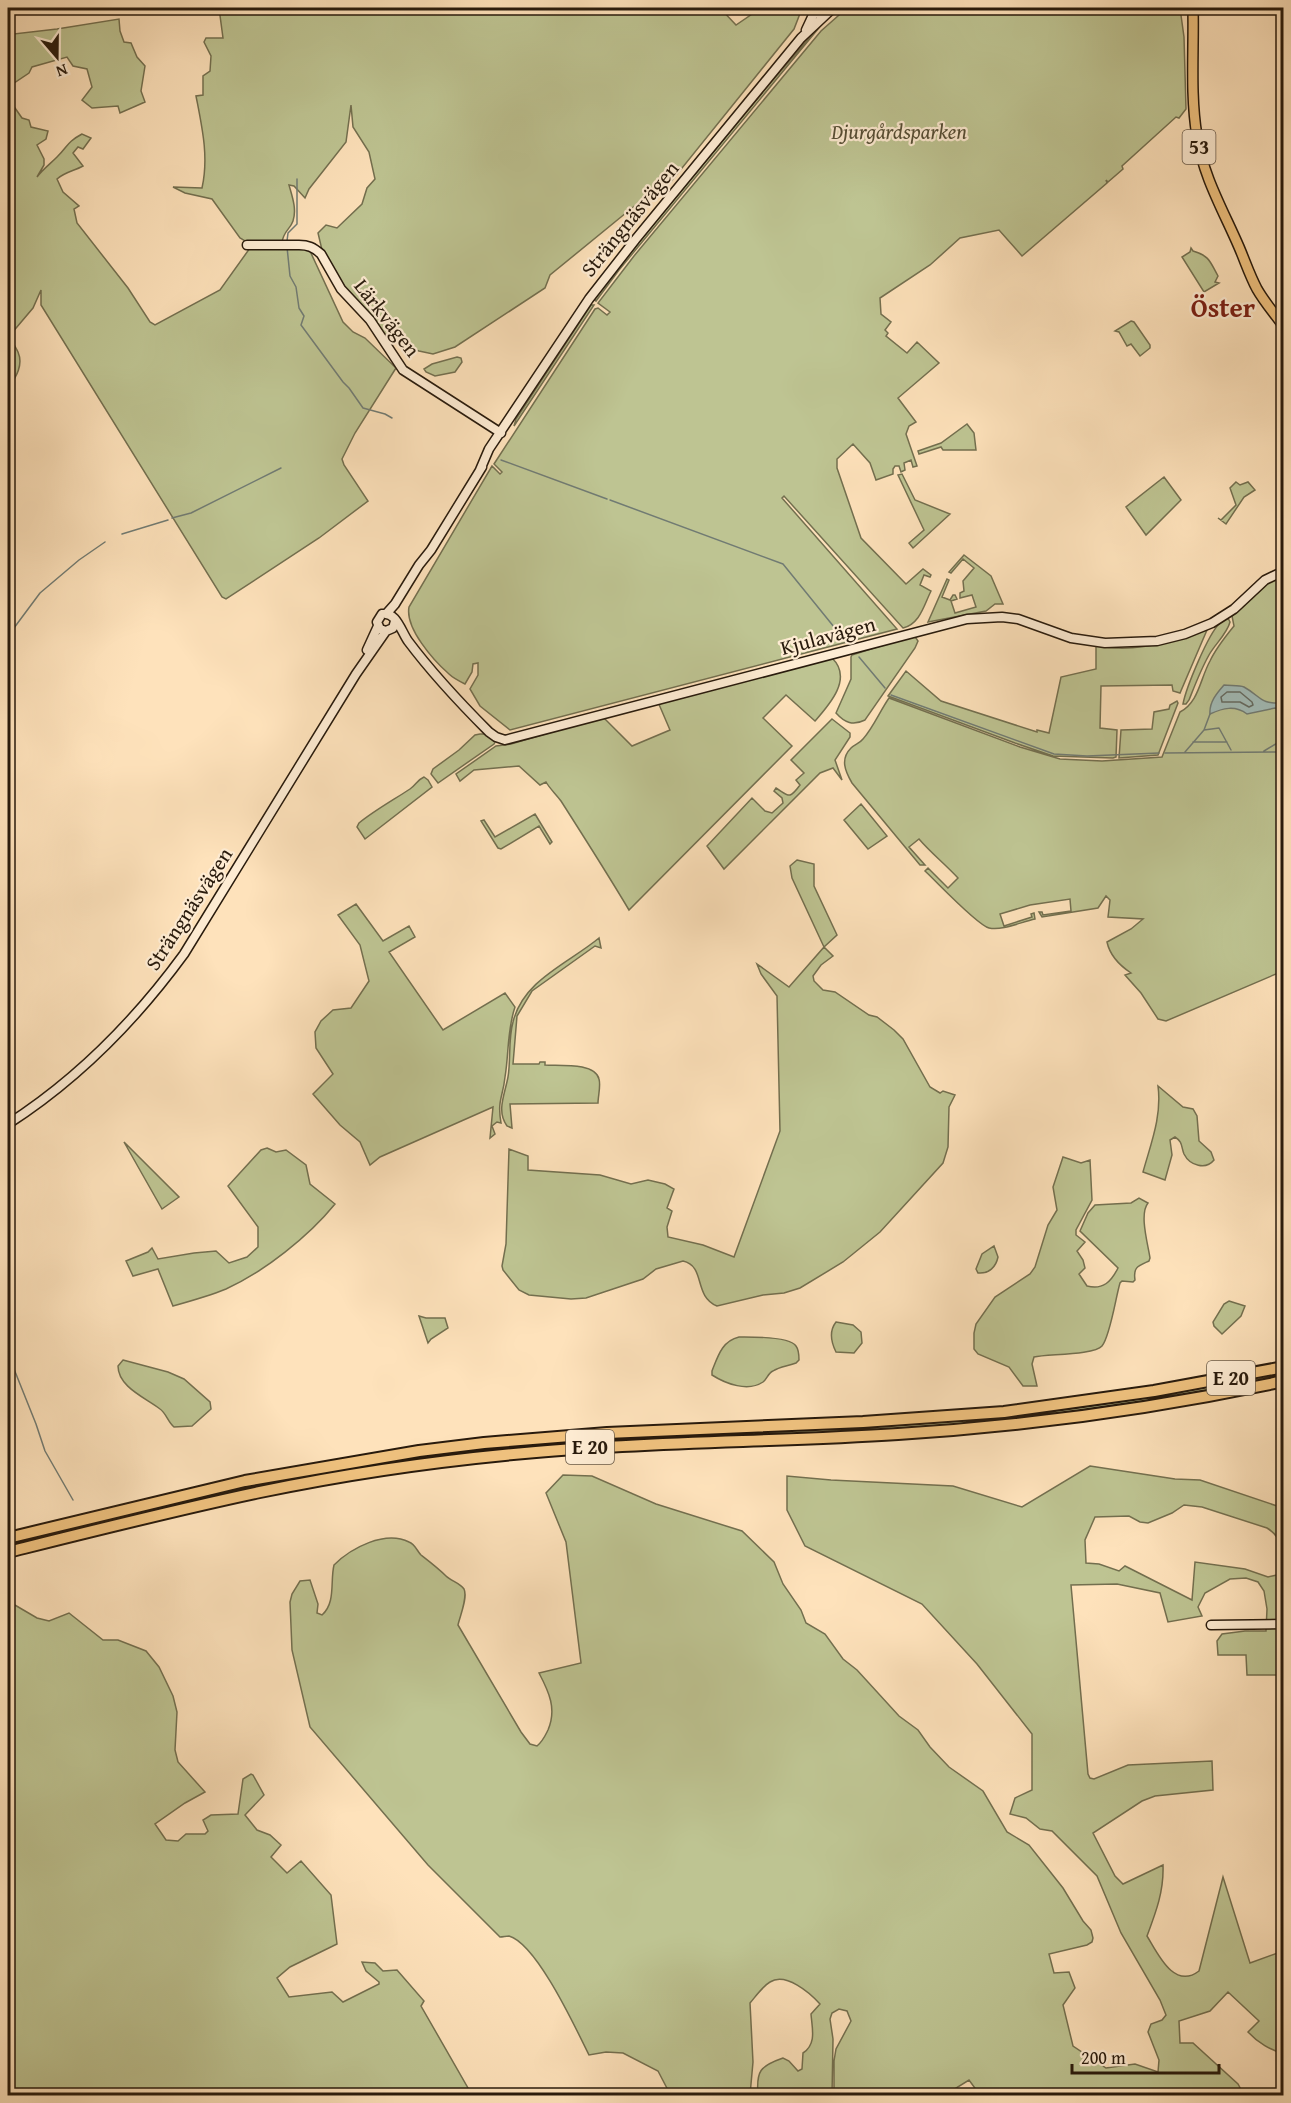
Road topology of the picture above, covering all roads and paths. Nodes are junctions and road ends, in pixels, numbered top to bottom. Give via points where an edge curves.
1 (833, 8) edge
2 (1188, 8) edge
3 (1193, 8) edge
4 (819, 16) edge
5 (1192, 39) junction
6 (247, 245) dead end
7 (1284, 327) edge
8 (501, 433) junction
9 (1284, 571) edge
10 (392, 617) junction
11 (384, 629) junction
12 (407, 640) junction
13 (8, 1124) edge
14 (1284, 1367) edge
15 (1284, 1381) edge
16 (8, 1538) edge
17 (8, 1551) edge
18 (1284, 1624) edge
19 (1211, 1625) dead end

1 - 4 street, Strängnäsvägen
2 - 5 main road, 53
3 - 5 main road, 53
4 - 8 street, Strängnäsvägen via 590,299
5 - 7 main road, 53 via 1195,122 1212,190 1257,288
6 - 8 street, Lärkvägen via 307,245 316,249 341,289 370,320 404,370
8 - 10 street, Strängnäsvägen
9 - 12 street, Kjulavägen via 1265,579 1225,615 1170,639 1105,644 1071,638 1018,619 968,619 505,740 480,723
10 - 11 street via 393,628
10 - 11 street via 378,617
10 - 12 street, Kjulavägen
11 - 12 street, Kjulavägen
11 - 13 street, Strängnäsvägen via 190,945 157,990 85,1066
14 - 16 highway, E 20 via 1117,1397 980,1414 584,1434 419,1451 235,1483
15 - 17 highway, E 20 via 1120,1411 983,1428 603,1447 434,1463 260,1492
18 - 19 street

